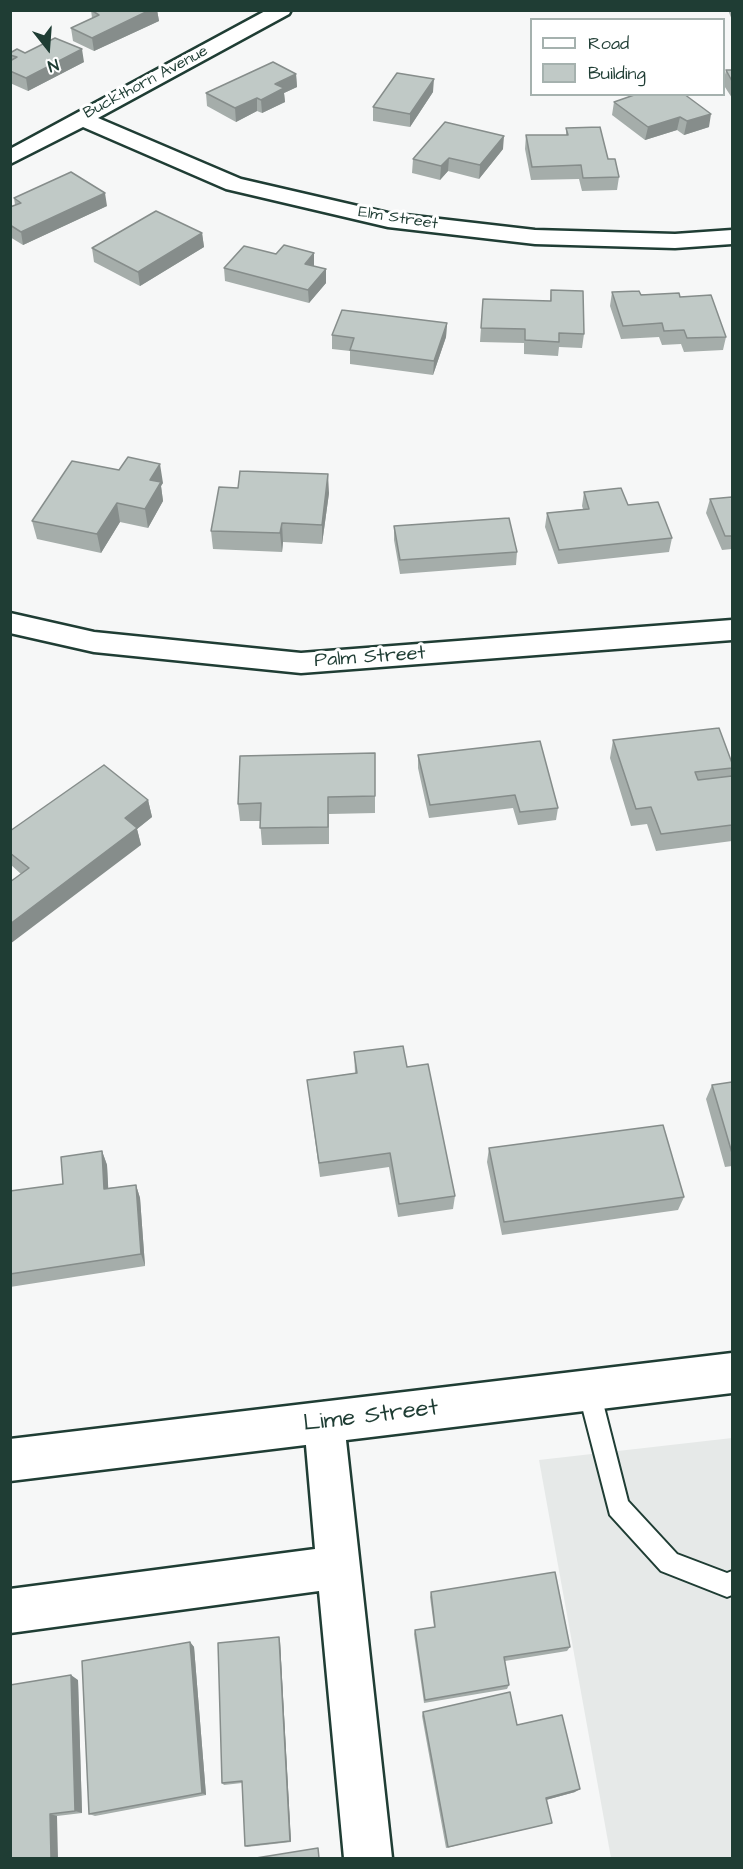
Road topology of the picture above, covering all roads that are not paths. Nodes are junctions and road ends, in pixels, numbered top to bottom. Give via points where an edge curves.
1 (282, 10) edge
2 (80, 118) junction
3 (10, 158) edge
4 (732, 237) edge
5 (10, 622) edge
6 (732, 630) edge
7 (732, 1373) edge
8 (589, 1391) junction
9 (324, 1422) junction
10 (10, 1460) edge
11 (339, 1567) junction
12 (732, 1583) edge
13 (10, 1611) edge
14 (368, 1858) edge

1 - 2 street, Buckthorn Avenue
2 - 3 street, Buckthorn Avenue
2 - 4 street, Elm Street via 234,184 388,220 535,237 675,241
5 - 6 street, Palm Street via 94,642 301,663
7 - 8 street, Lime Street
8 - 9 street, Lime Street
8 - 12 lane via 618,1507 669,1563 727,1585
9 - 10 street, Lime Street
9 - 11 street
11 - 13 street
11 - 14 street

